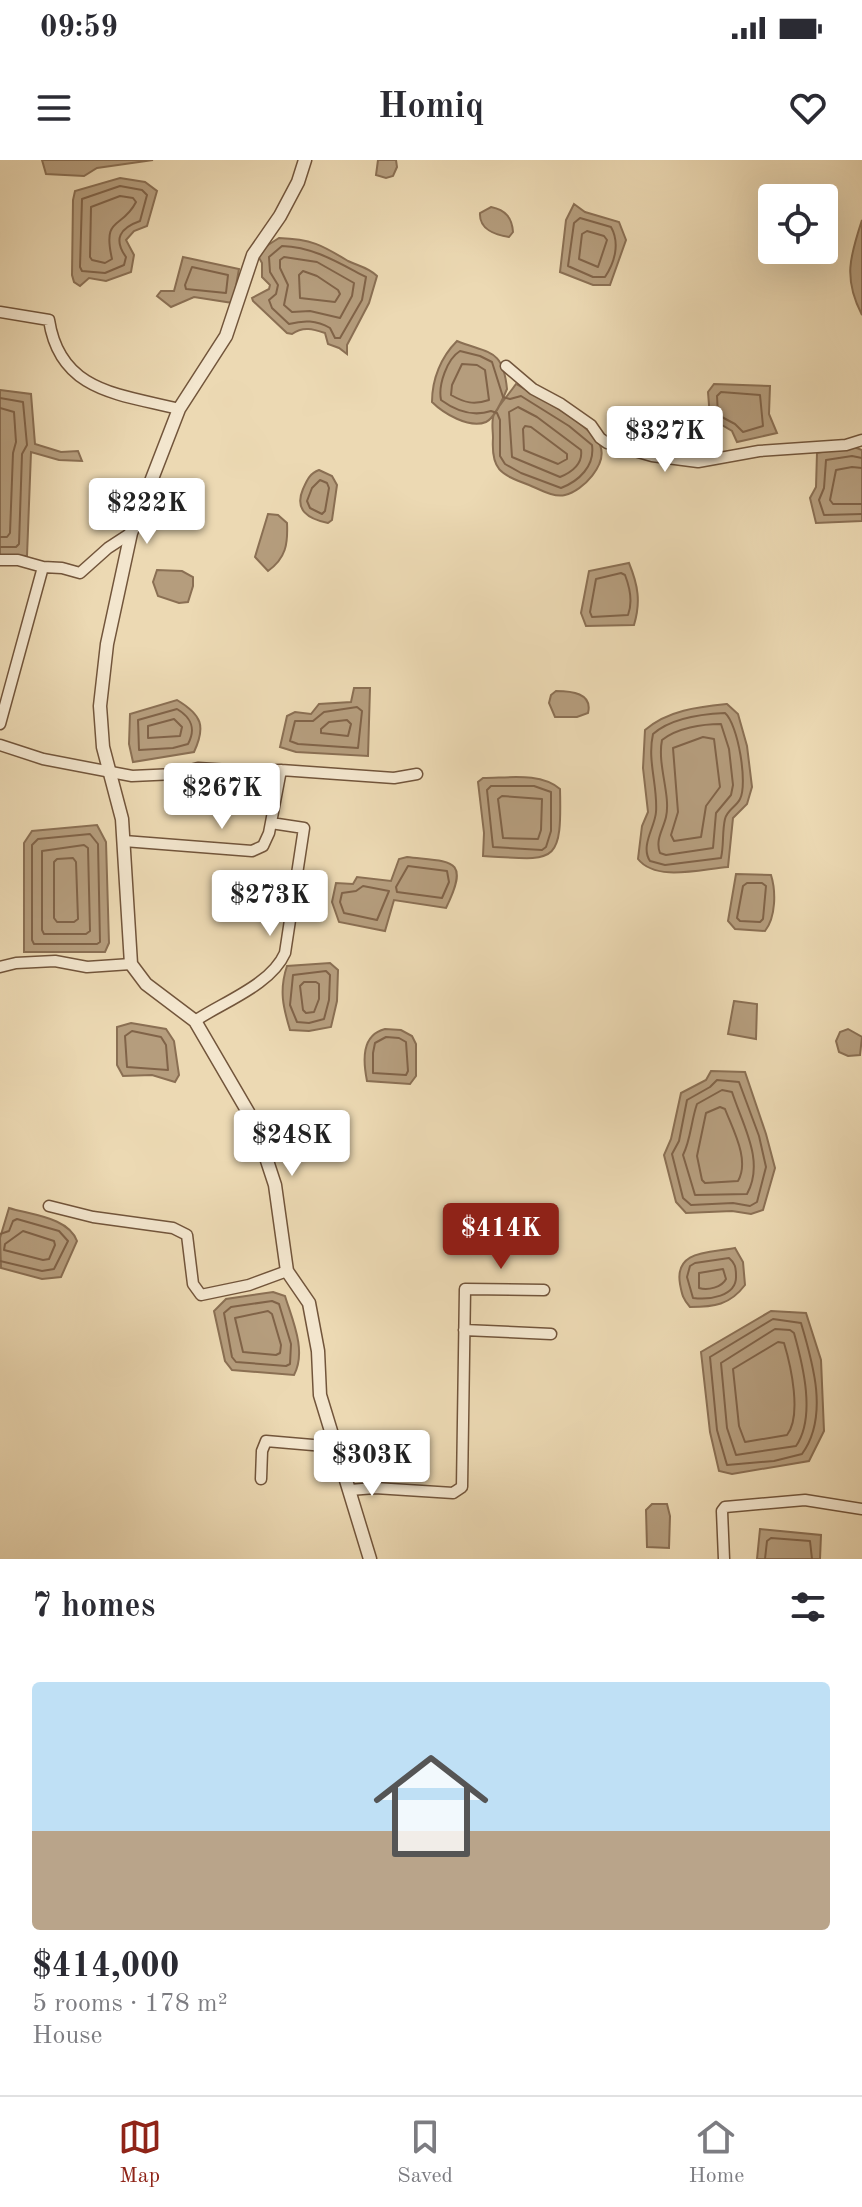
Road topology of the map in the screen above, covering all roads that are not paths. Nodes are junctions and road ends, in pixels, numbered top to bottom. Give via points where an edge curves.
1 (305, 160) edge
2 (0, 312) edge
3 (506, 366) dead end
4 (179, 409) junction
5 (862, 440) edge
6 (131, 533) junction
7 (0, 560) edge
8 (43, 567) junction
9 (0, 724) edge
10 (0, 745) edge
11 (281, 770) junction
12 (112, 773) junction
13 (417, 774) dead end
14 (271, 823) junction
15 (124, 841) junction
16 (131, 964) junction
17 (0, 967) edge
18 (195, 1021) junction
19 (49, 1206) dead end
20 (287, 1271) junction
21 (544, 1290) dead end
22 (464, 1330) junction
23 (551, 1334) dead end
24 (336, 1447) junction
25 (261, 1479) dead end
26 (350, 1490) junction
27 (862, 1509) edge
28 (370, 1559) edge
29 (724, 1559) edge

1 - 4 street via 280,216 253,255 226,336
2 - 4 street via 49,320 52,340 83,382
3 - 5 street via 591,425 607,443 652,456 698,462
4 - 6 street
6 - 8 street via 80,573
6 - 12 street via 107,644 100,706 103,747
7 - 8 street
8 - 9 street
10 - 12 street
11 - 12 street
11 - 13 street via 394,778
11 - 14 street
12 - 15 street
14 - 15 street via 263,846 252,851
14 - 18 street via 304,828 285,953 265,978
15 - 16 street
16 - 17 street via 87,967 55,961
16 - 18 street via 146,984
18 - 20 street via 255,1124 275,1185
19 - 20 street via 187,1235 193,1284 201,1295
20 - 24 street via 309,1303 320,1395
21 - 22 street via 468,1287
22 - 23 street
22 - 26 street via 462,1487 453,1493
24 - 25 street via 266,1441
24 - 26 street
26 - 28 street
27 - 29 street via 805,1500 725,1507

